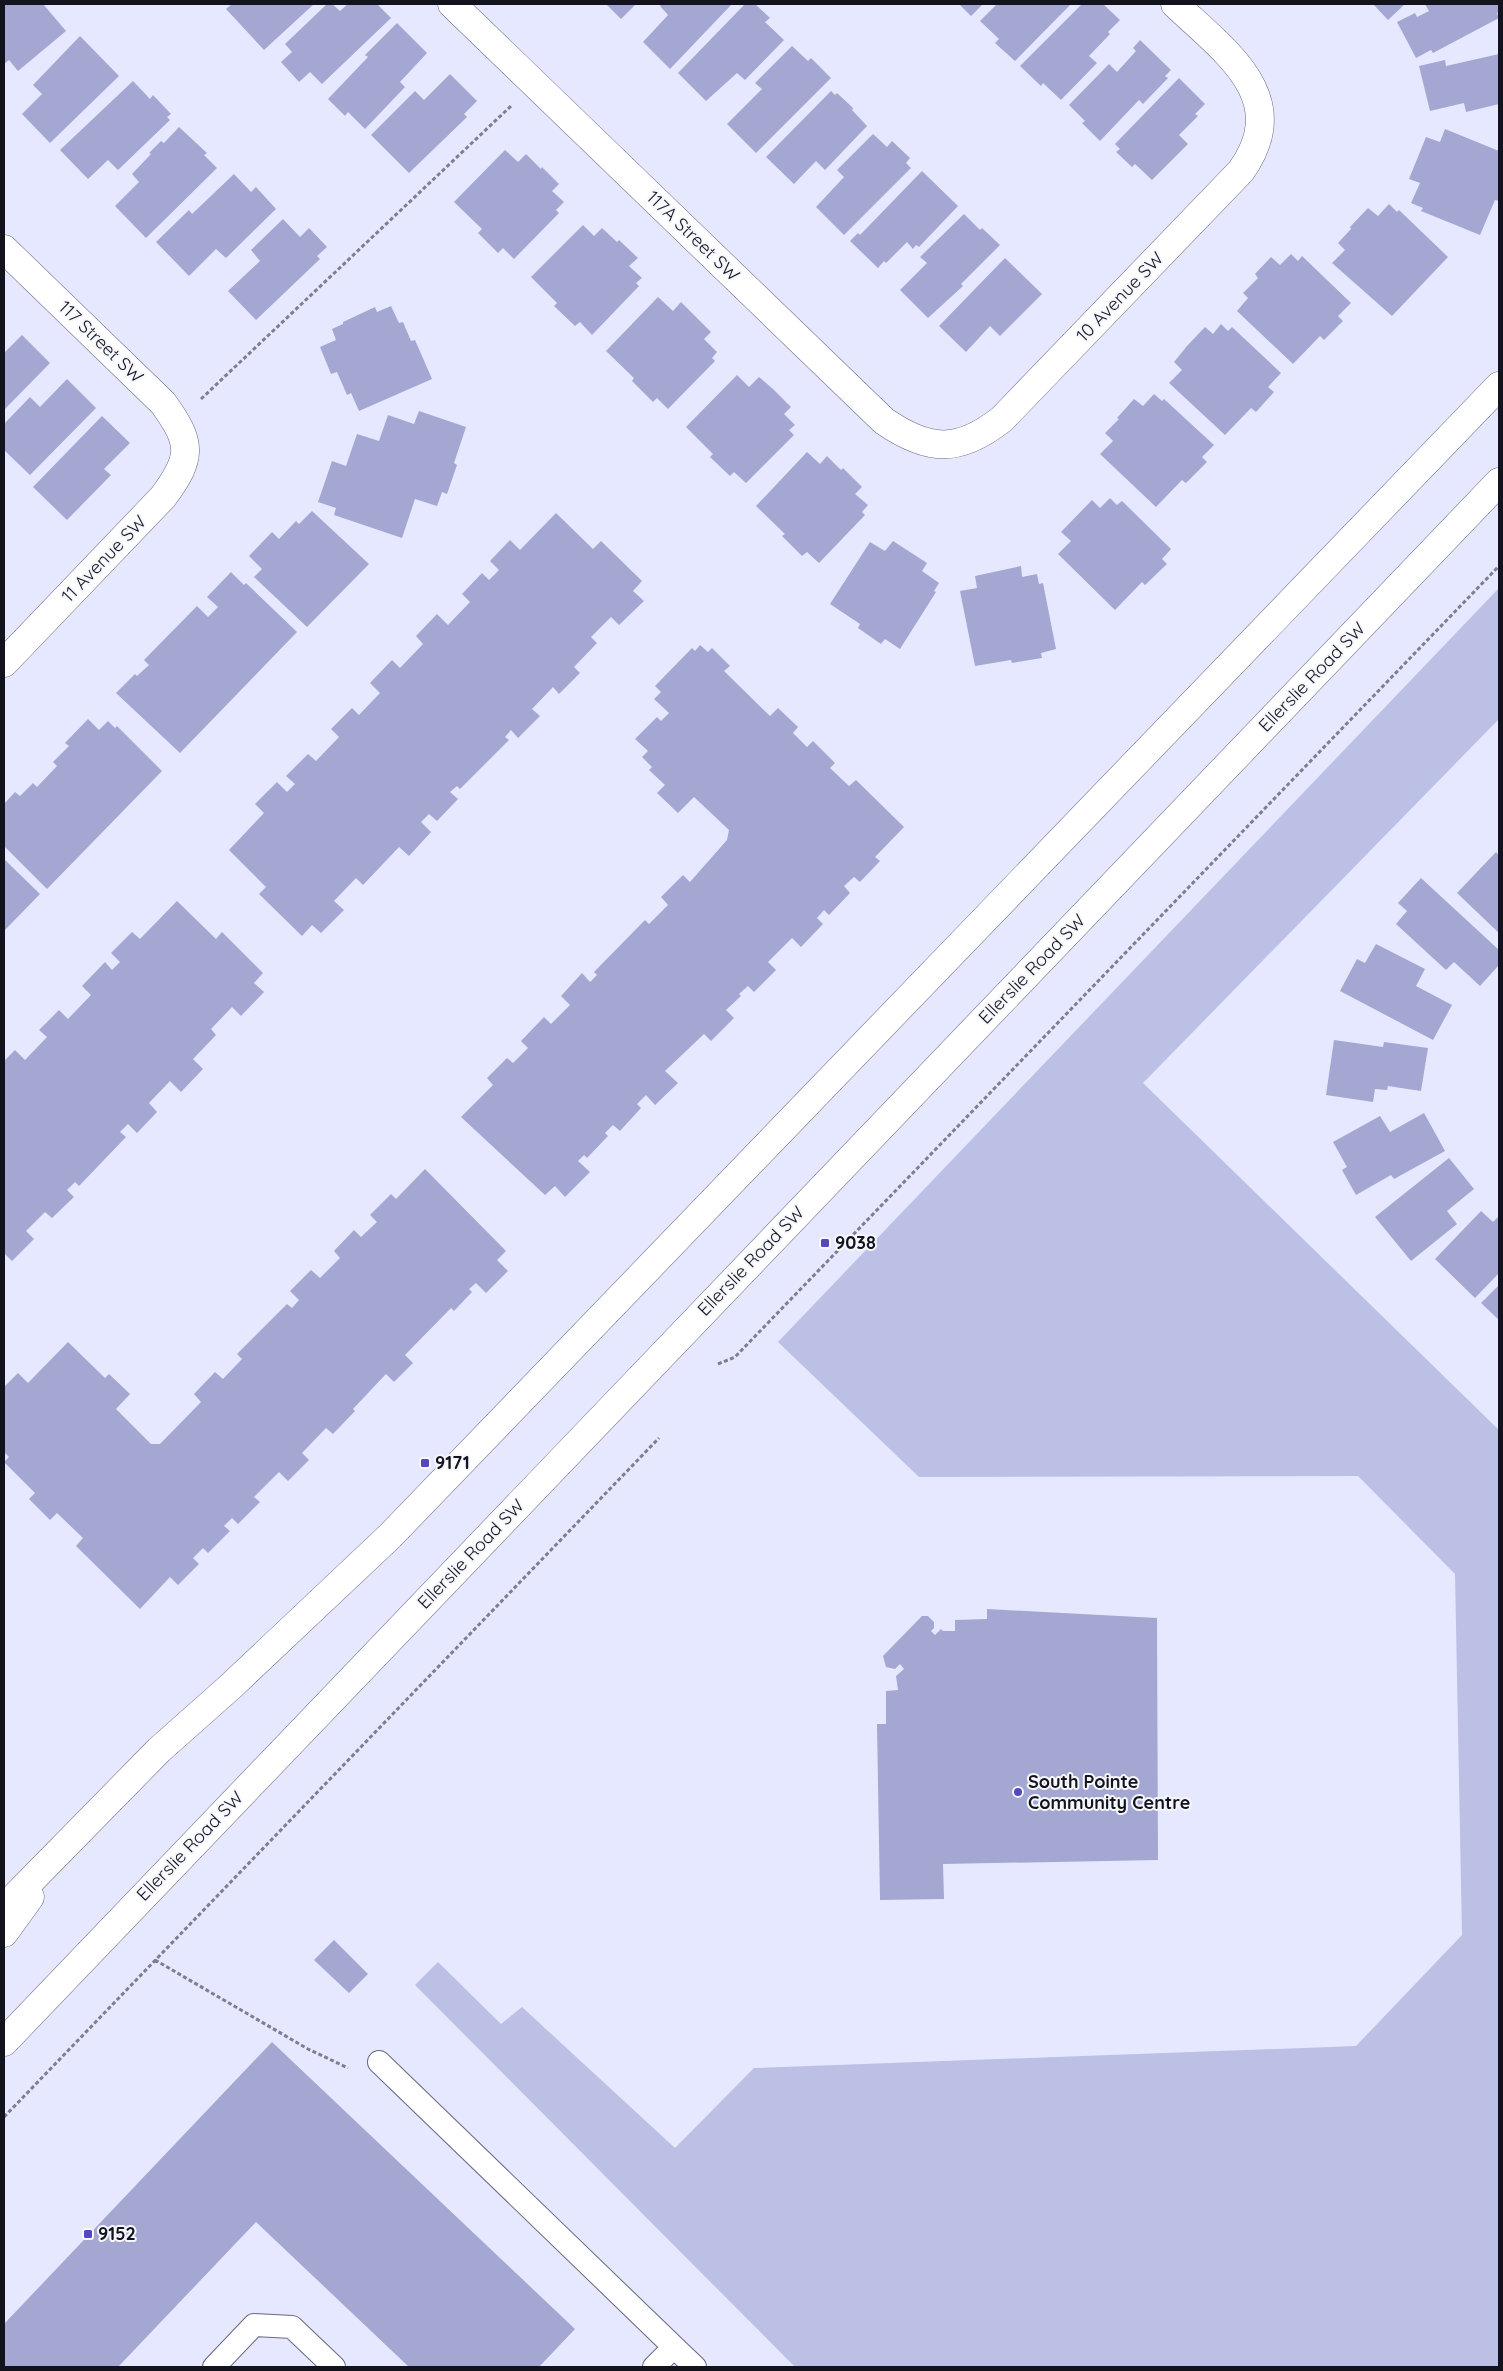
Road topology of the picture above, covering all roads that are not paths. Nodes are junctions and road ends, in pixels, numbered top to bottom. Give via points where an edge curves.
1 (452, 4) edge
2 (1175, 4) edge
3 (4, 249) edge
4 (1499, 386) edge
5 (182, 433) joint
6 (946, 446) joint
7 (1499, 482) edge
8 (4, 663) edge
9 (82, 1827) junction
10 (4, 1908) edge
11 (4, 1933) edge
12 (4, 2042) edge
13 (379, 2062) dead end
14 (674, 2347) junction
15 (214, 2367) edge
16 (334, 2367) edge
17 (654, 2367) edge
18 (695, 2367) edge

1 - 6 main road, 117A Street SW via 884,421 923,443
2 - 6 main road, 10 Avenue SW via 1248,78 1261,118 1259,138 1251,156 1241,171 1002,419 983,434
3 - 5 main road, 117 Street SW via 153,393
4 - 9 main road via 390,1536 159,1750
5 - 8 main road, 11 Avenue SW via 184,464 177,479
7 - 12 main road, Ellerslie Road SW
9 - 10 main road
9 - 11 main road
13 - 14 lane
14 - 17 lane
14 - 18 lane
15 - 16 lane via 254,2325 292,2327

